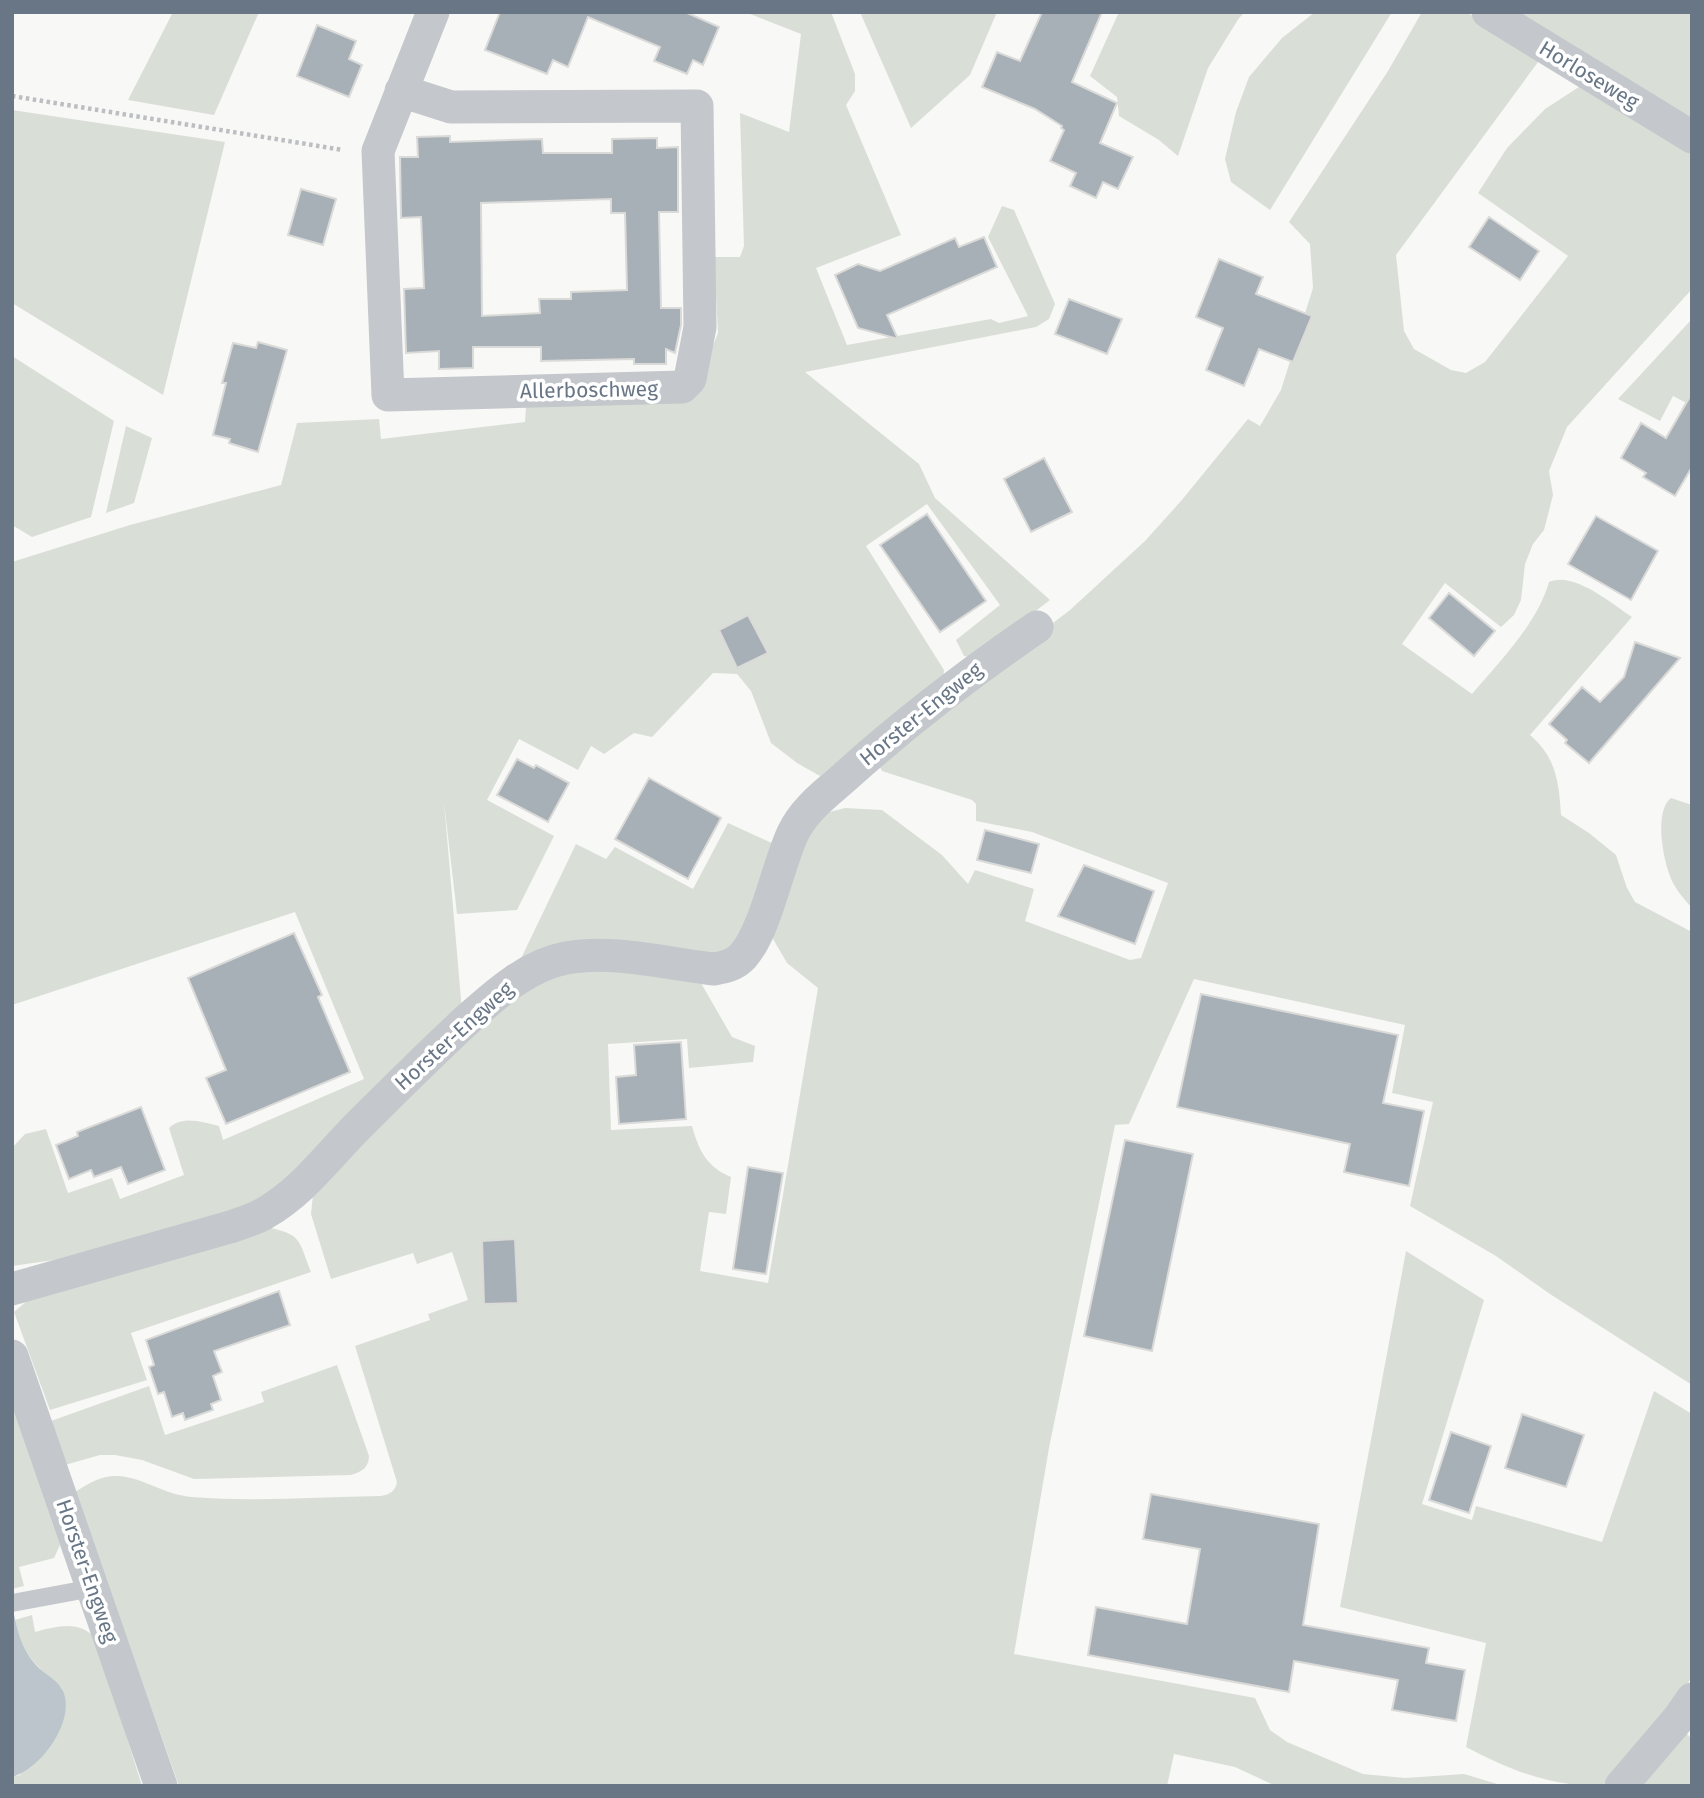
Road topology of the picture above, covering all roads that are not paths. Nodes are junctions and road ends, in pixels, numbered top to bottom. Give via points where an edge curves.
1 (433, 12) edge
2 (1488, 12) edge
3 (401, 91) junction
4 (1692, 137) edge
5 (1037, 626) dead end
6 (12, 1289) edge
7 (12, 1356) edge
8 (93, 1588) junction
9 (12, 1603) edge
10 (1692, 1699) edge
11 (161, 1786) edge
12 (1621, 1786) edge

1 - 3 street, Allerboschweg
2 - 4 street, Horloseweg
3 - 3 street, Allerboschweg via 451,107 697,106 700,327 690,379 682,387 388,395 378,151
5 - 6 street, Horster-Engweg via 963,678 805,812 755,939 729,967 585,955 543,965 481,1007 427,1056 298,1190 264,1214
7 - 8 street, Horster-Engweg
8 - 9 lane
8 - 11 street, Horster-Engweg
10 - 12 street

